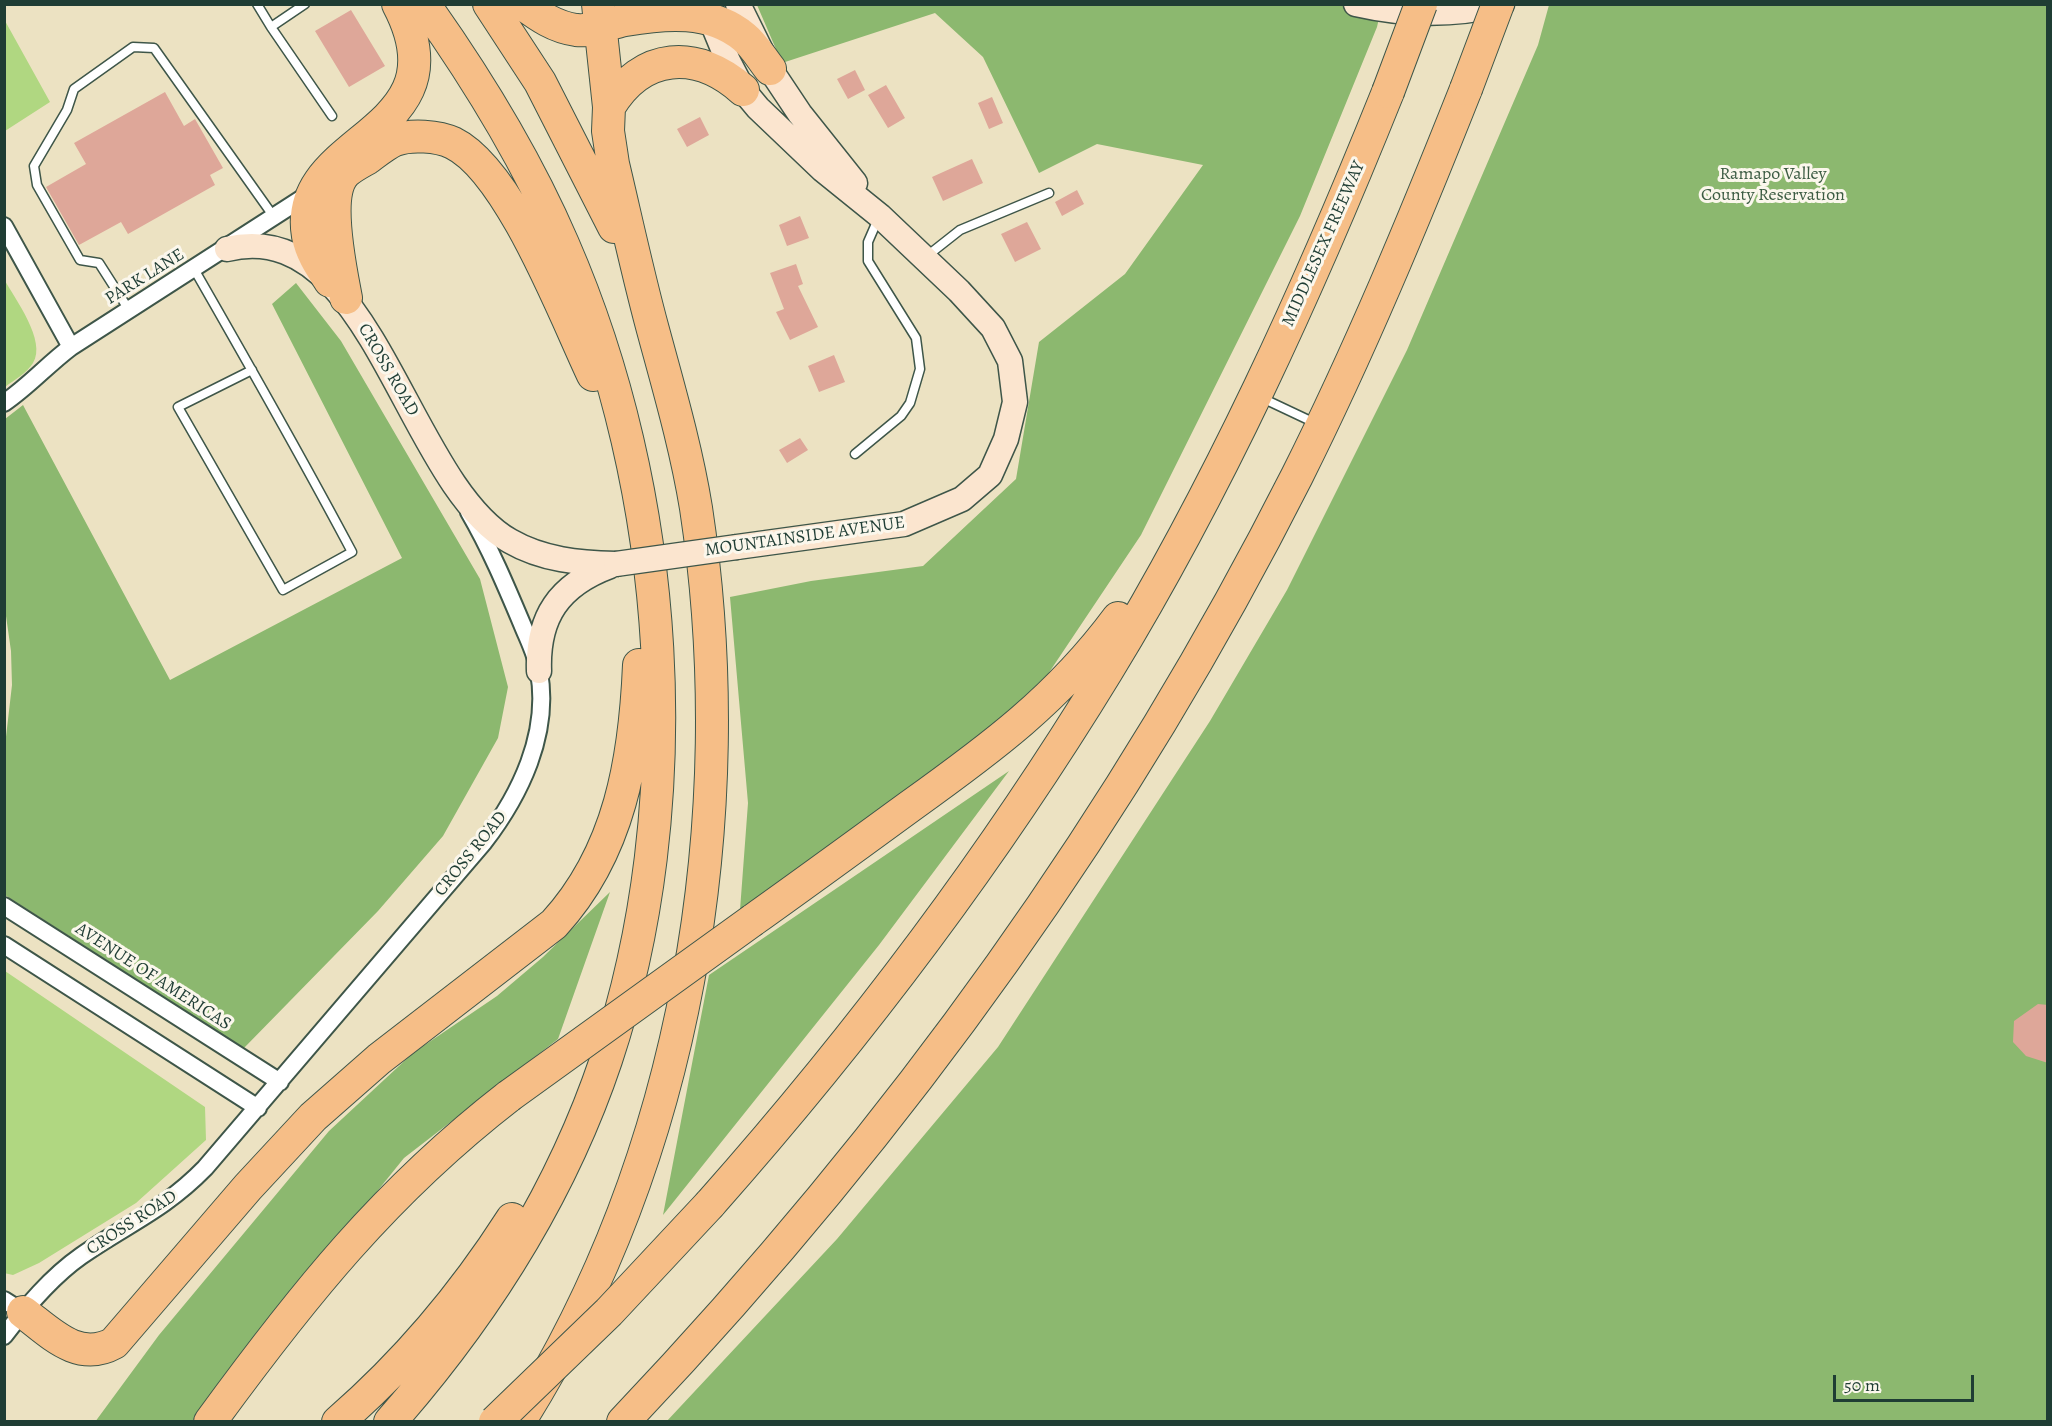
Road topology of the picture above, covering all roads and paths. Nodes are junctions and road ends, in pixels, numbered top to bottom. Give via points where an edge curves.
1 (257, 4) edge
2 (398, 4) edge
3 (424, 4) edge
4 (489, 4) edge
5 (523, 4) edge
6 (738, 4) edge
7 (1356, 4) edge
8 (1421, 4) edge
9 (1500, 4) edge
10 (304, 5) edge
11 (707, 11) edge
12 (614, 14) edge
13 (271, 27) junction
14 (770, 69) junction
15 (743, 90) junction
16 (609, 107) junction
17 (332, 116) dead end
18 (345, 173) junction
19 (312, 191) junction
20 (1049, 193) dead end
21 (880, 216) junction
22 (274, 217) junction
23 (4, 226) edge
24 (227, 249) junction
25 (924, 258) junction
26 (194, 269) junction
27 (338, 290) junction
28 (129, 311) junction
29 (653, 329) junction
30 (71, 348) junction
31 (252, 370) junction
32 (1256, 395) junction
33 (4, 403) edge
34 (1321, 426) junction
35 (855, 454) dead end
36 (632, 458) junction
37 (457, 490) junction
38 (641, 517) junction
39 (616, 564) junction
40 (539, 671) junction
41 (643, 903) junction
42 (4, 906) edge
43 (4, 945) edge
44 (280, 1082) junction
45 (258, 1108) junction
46 (11, 1316) edge
47 (210, 1422) edge
48 (338, 1422) edge
49 (390, 1422) edge
50 (495, 1422) edge
51 (519, 1422) edge
52 (623, 1422) edge

1 - 13 lane
2 - 19 highway via 412,38 414,64 408,91 391,117 338,160
3 - 36 highway via 495,110 563,243 601,345
4 - 29 highway via 540,82 585,166 612,222
5 - 12 highway via 543,19 578,30
6 - 14 street, MOUNTAINSIDE AVENUE
7 - 9 street via 1396,12 1442,13
8 - 32 highway, MIDDLESEX FREEWAY, bridge via 1338,215
9 - 34 highway, bridge via 1378,303
10 - 13 lane
11 - 12 highway via 690,15
11 - 14 highway via 746,39
11 - 15 street, MOUNTAINSIDE AVENUE
12 - 16 highway
13 - 17 lane
14 - 21 street, MOUNTAINSIDE AVENUE
15 - 16 highway via 714,69 694,62 677,62 635,75
15 - 21 street, MOUNTAINSIDE AVENUE via 823,170
16 - 29 highway via 613,164
18 - 19 highway
18 - 27 highway via 337,194
18 - 36 highway via 395,140 415,137 452,143 481,165 511,209 543,268
19 - 22 street, PARK LANE
19 - 27 highway via 308,237 314,255
20 - 25 lane via 960,230
21 - 25 street, MOUNTAINSIDE AVENUE
21 - 35 lane via 868,242 868,261 916,338 920,369 902,416
22 - 24 street, PARK LANE
22 - 28 lane via 154,48 133,47 74,89 67,110 34,166 37,185 80,261 99,263
23 - 30 street
24 - 26 street, PARK LANE
24 - 27 street via 268,245 294,254
25 - 39 street, MOUNTAINSIDE AVENUE, bridge via 993,328 1010,362 1015,402 1006,440 990,475 962,500 904,524
26 - 28 street, PARK LANE
26 - 31 lane
27 - 37 street, CROSS ROAD
28 - 30 street, PARK LANE
29 - 51 highway via 685,447 710,630 711,778 700,902 680,1018 632,1188 585,1302
30 - 33 street, PARK LANE
31 - 31 lane via 352,552 283,590 178,407
32 - 34 lane
32 - 47 highway, bridge via 1119,616 1060,688 1001,740 509,1096 421,1169 301,1300
32 - 50 highway, bridge via 1141,612 1090,698 948,908 792,1110 710,1204 609,1312
34 - 52 highway via 1242,580 1166,712 1017,943 852,1162 715,1323
36 - 38 highway
37 - 39 street, MOUNTAINSIDE AVENUE via 490,527 528,549 568,561
37 - 40 street, CROSS ROAD via 495,561
38 - 41 highway via 650,574 658,685 656,798
38 - 46 highway via 638,687 629,764 605,847 569,908 370,1066 313,1117 114,1343 102,1350 77,1350
39 - 40 street, MOUNTAINSIDE AVENUE via 582,579 558,600 541,634
40 - 44 street, CROSS ROAD via 538,727 532,754 503,816
41 - 48 highway via 572,1104 521,1204 460,1295 391,1372
41 - 49 highway via 606,1059 562,1166 479,1311
42 - 44 street, AVENUE OF AMERICAS
43 - 45 street
44 - 45 street, CROSS ROAD
45 - 46 street, CROSS ROAD via 182,1191 135,1225 80,1257

